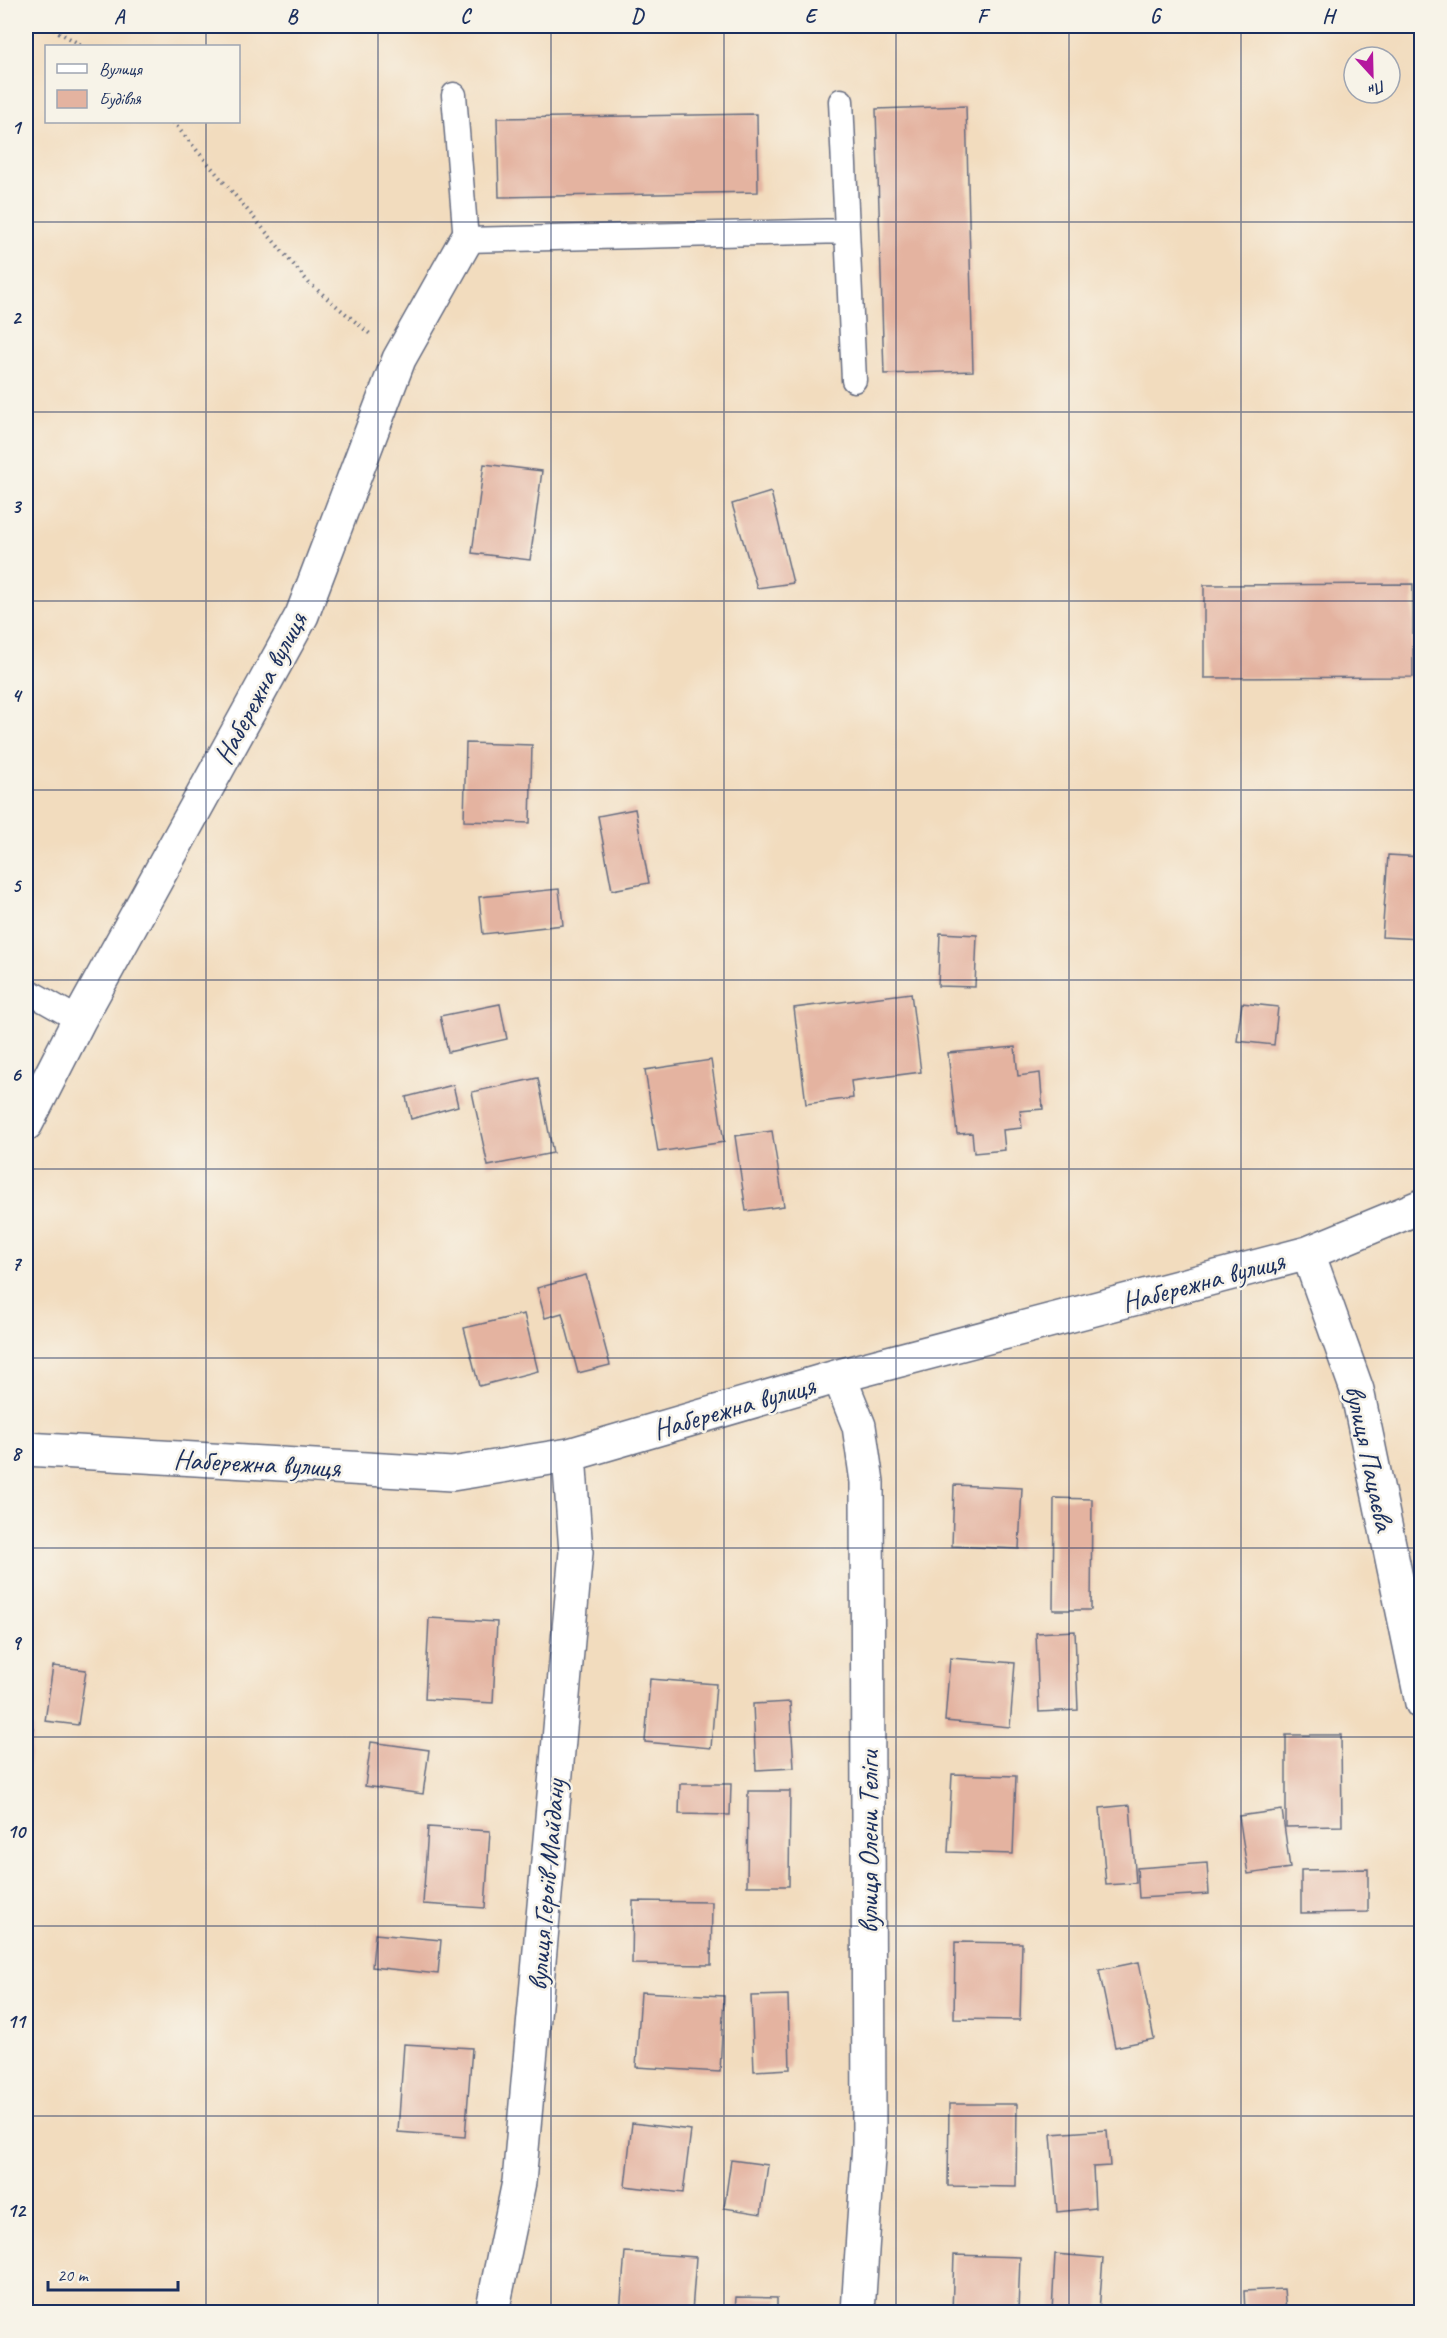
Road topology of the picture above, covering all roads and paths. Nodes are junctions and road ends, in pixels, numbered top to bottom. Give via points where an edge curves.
1 (48, 26) edge
2 (81, 45) edge
3 (454, 95) dead end
4 (841, 101) dead end
5 (175, 123) edge
6 (847, 231) junction
7 (466, 240) junction
8 (399, 359) junction
9 (854, 380) dead end
10 (26, 990) edge
11 (79, 1020) junction
12 (26, 1124) edge
13 (1422, 1206) edge
14 (1308, 1253) junction
15 (839, 1376) junction
16 (26, 1449) edge
17 (569, 1455) junction
18 (1422, 1703) edge
19 (492, 2313) edge
20 (858, 2313) edge

1 - 2 path
3 - 7 lane
4 - 6 lane
5 - 8 path via 309,283
6 - 7 lane
6 - 9 lane
7 - 8 street, Набережна вулиця
8 - 11 street, Набережна вулиця via 302,615
10 - 11 lane
11 - 12 street, Набережна вулиця
13 - 14 street, Набережна вулиця
14 - 15 street, Набережна вулиця
14 - 18 street, вулиця Пацаєва via 1358,1390
15 - 17 street, Набережна вулиця
15 - 20 street, вулиця Олени Теліги via 859,1426 867,1482 869,2143
16 - 17 street, Набережна вулиця via 452,1474
17 - 19 street, вулиця Героїв Майдану via 576,1552 523,2146

